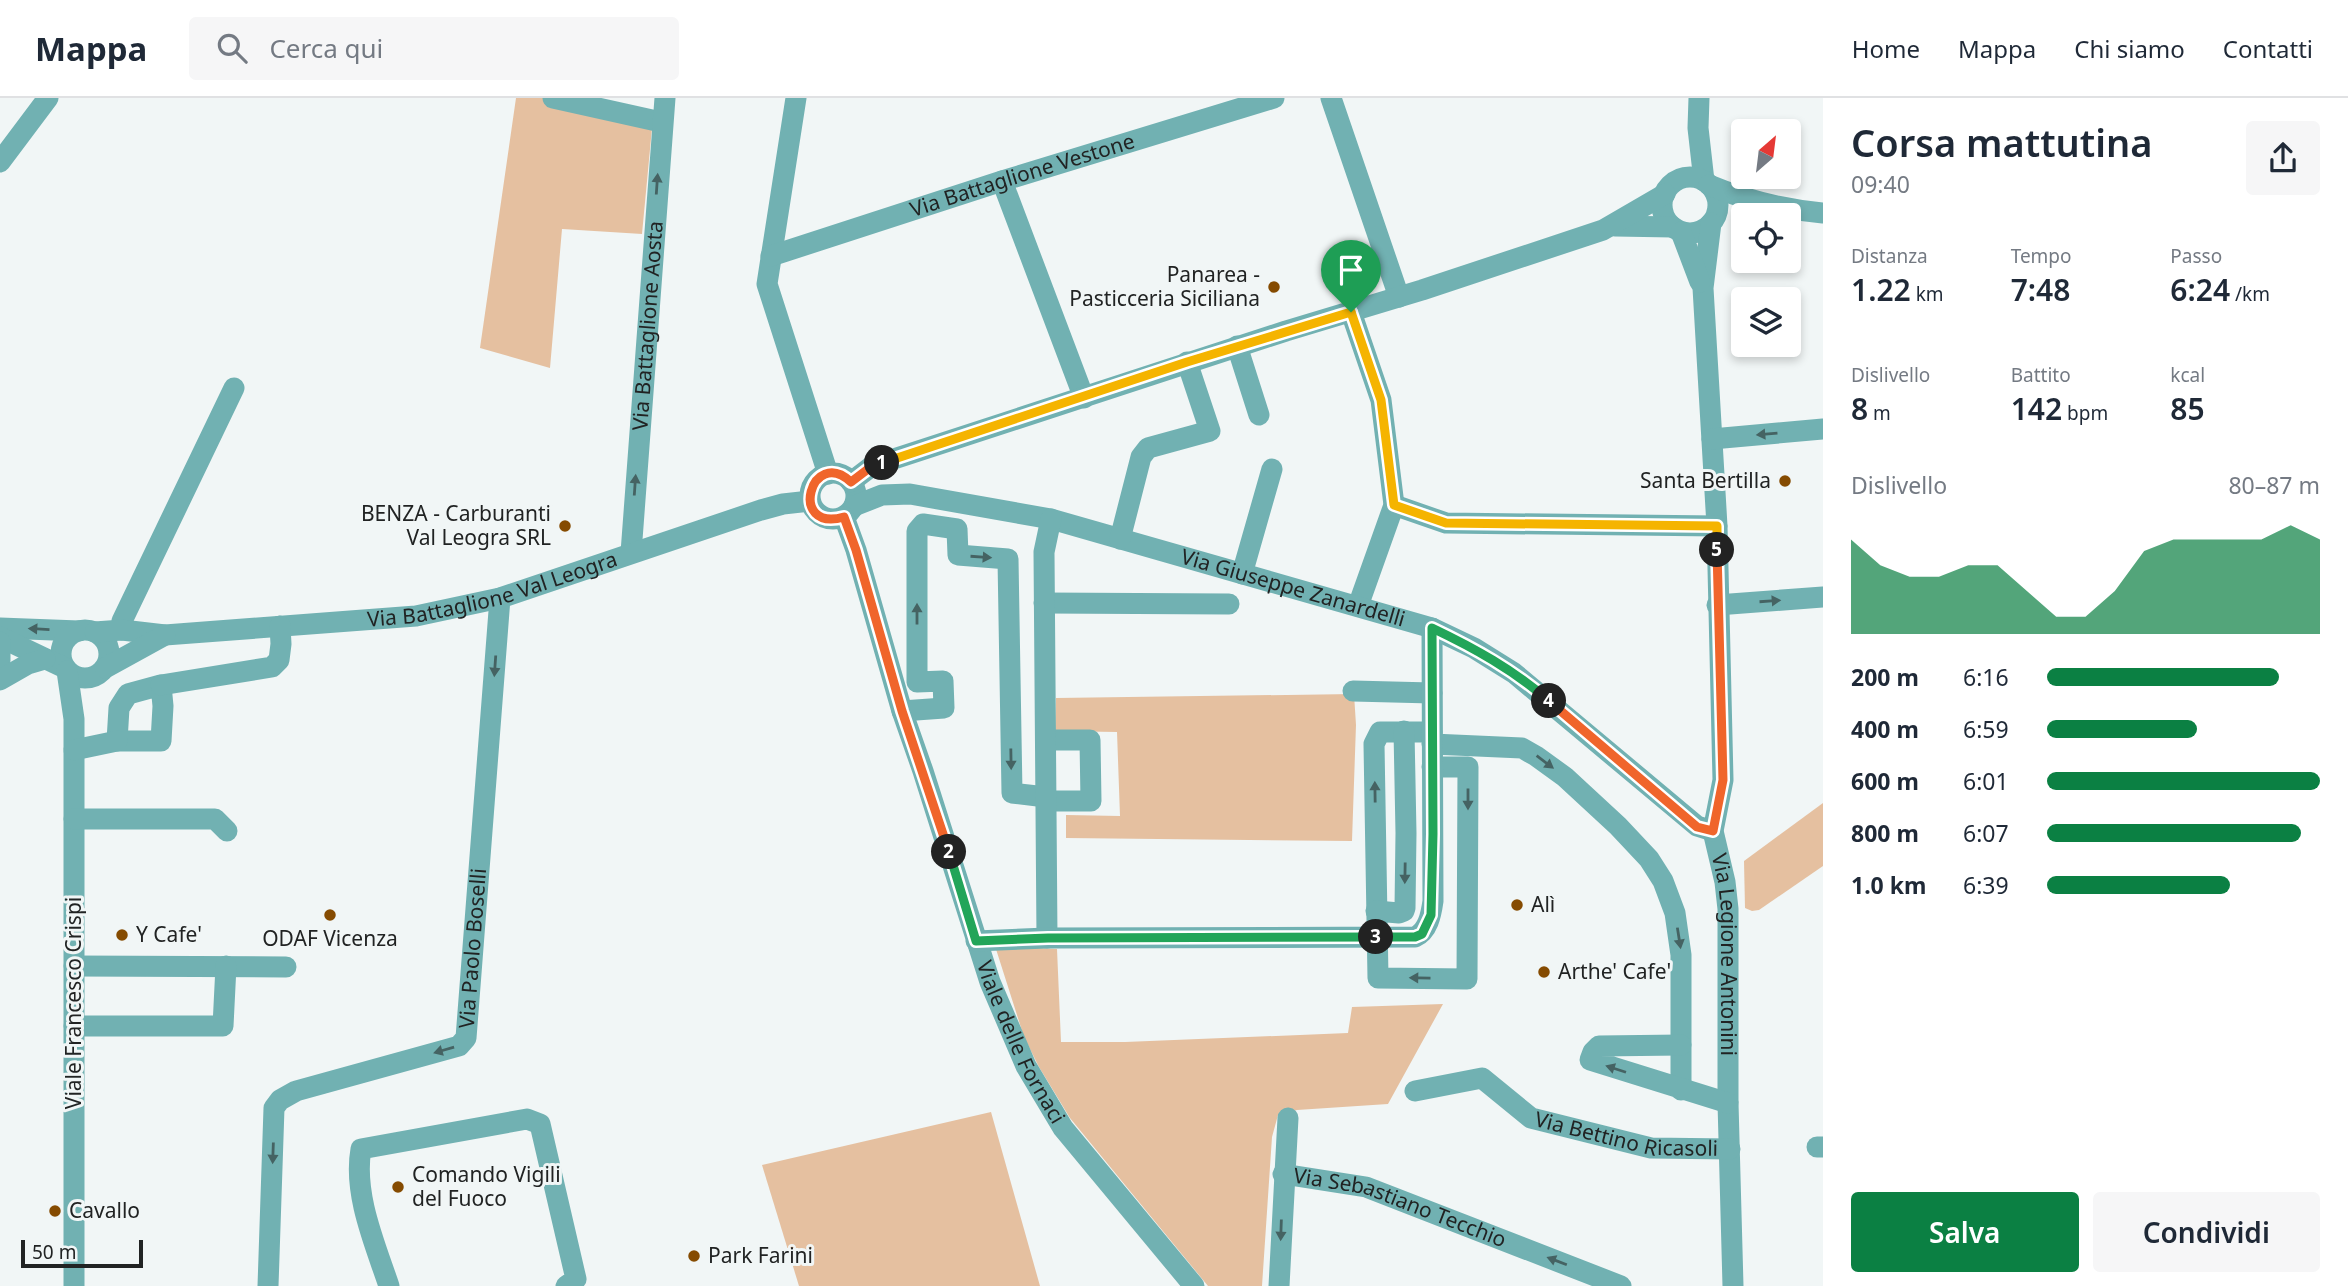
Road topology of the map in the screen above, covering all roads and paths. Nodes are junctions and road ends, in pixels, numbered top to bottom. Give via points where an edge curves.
1 (48, 98) edge
2 (553, 98) edge
3 (665, 98) edge
4 (796, 98) edge
5 (1274, 98) edge
6 (1331, 98) edge
7 (1699, 98) edge
8 (661, 122) junction
9 (1698, 128) junction
10 (0, 162) edge
11 (1002, 181) junction
12 (1707, 183) junction
13 (1670, 187) junction
14 (1757, 203) edge
15 (1801, 211) edge
16 (1823, 213) edge
17 (1731, 217) edge
18 (1713, 220) junction
19 (1614, 226) junction
20 (1677, 229) junction
21 (772, 256) junction
22 (1703, 288) junction
23 (1399, 297) junction
24 (1351, 312) junction
25 (1237, 346) junction
26 (1187, 362) junction
27 (234, 388) dead end
28 (1084, 398) junction
29 (1259, 415) dead end
30 (1823, 429) edge
31 (1712, 439) junction
32 (1272, 469) dead end
33 (828, 474) junction
34 (851, 482) junction
35 (810, 501) junction
36 (1394, 505) junction
37 (849, 512) junction
38 (1051, 519) junction
39 (1717, 526) junction
40 (1120, 539) junction
41 (631, 553) junction
42 (1242, 574) junction
43 (1823, 597) edge
44 (500, 598) junction
45 (1044, 603) junction
46 (1229, 604) dead end
47 (1717, 605) junction
48 (1358, 606) junction
49 (280, 626) junction
50 (0, 628) edge
51 (1432, 628) junction
52 (122, 630) junction
53 (87, 632) junction
54 (165, 635) junction
55 (0, 639) edge
56 (45, 659) junction
57 (0, 661) edge
58 (66, 669) junction
59 (102, 671) junction
60 (0, 680) edge
61 (161, 685) junction
62 (1353, 691) dead end
63 (1432, 693) junction
64 (902, 711) junction
65 (74, 719) junction
66 (1404, 731) junction
67 (1432, 738) junction
68 (1046, 740) junction
69 (117, 741) junction
70 (74, 750) junction
71 (1432, 767) junction
72 (1046, 799) junction
73 (74, 819) junction
74 (227, 831) dead end
75 (1713, 831) junction
76 (1376, 911) junction
77 (1376, 937) junction
78 (1048, 938) junction
79 (976, 941) junction
80 (74, 966) junction
81 (226, 966) junction
82 (286, 967) dead end
83 (74, 1026) junction
84 (1681, 1045) junction
85 (1681, 1090) junction
86 (1415, 1091) dead end
87 (1728, 1103) junction
88 (1287, 1118) dead end
89 (1730, 1149) junction
90 (1283, 1174) junction
91 (74, 1286) edge
92 (268, 1286) edge
93 (389, 1286) edge
94 (566, 1286) edge
95 (1194, 1286) edge
96 (1279, 1286) edge
97 (1621, 1286) edge
98 (1733, 1286) edge

1 - 10 street
2 - 8 street
3 - 8 street, Via Battaglione Aosta
4 - 21 street
5 - 11 street, Via Battaglione Vestone
6 - 23 street
7 - 9 street
41 -> 8 street, Via Battaglione Aosta
9 - 12 street
9 - 13 street
11 - 21 street, Via Battaglione Vestone
11 - 28 street
12 - 13 street via 1691,177
12 - 14 street
12 - 18 street via 1717,200
13 - 19 street
13 - 20 street via 1662,211
15 - 16 street
17 - 18 street
18 - 20 street via 1698,232
18 - 22 street, Via Legione Antonini
19 - 20 street
19 - 23 street
20 - 22 street, Via Legione Antonini
21 - 33 street via 767,284
22 - 31 street, Via Legione Antonini
23 - 24 street
24 - 25 street
24 - 36 street via 1381,400
25 - 26 street
25 - 29 street
26 - 28 street
26 - 40 street via 1210,431 1148,448 1141,457
27 - 52 street via 121,621
28 - 34 street via 872,466
30 -> 31 street
31 - 39 street, Via Legione Antonini
32 - 42 street
33 - 34 street via 841,474
33 - 35 street via 813,483
34 - 37 street via 856,498
35 - 37 street via 823,518 833,520
35 - 41 street, Via Battaglione Val Leogra via 761,510
36 - 39 street via 1446,523
36 - 48 street
37 - 38 street, Via Giuseppe Zanardelli via 882,495 911,494
37 - 64 street, Viale delle Fornaci
38 - 40 street, Via Giuseppe Zanardelli
38 - 45 street via 1044,552
39 - 47 street, Via Legione Antonini
40 - 42 street, Via Giuseppe Zanardelli
41 - 44 street, Via Battaglione Val Leogra
42 - 48 street, Via Giuseppe Zanardelli
47 -> 43 street
44 - 49 street, Via Battaglione Val Leogra via 416,616
44 -> 92 street, Via Paolo Boselli via 466,1038 459,1045 296,1091 280,1100 274,1108
45 - 46 street
45 - 68 street
47 - 75 street, Via Legione Antonini via 1723,780
48 - 51 street, Via Giuseppe Zanardelli
49 - 54 street, Via Battaglione Val Leogra
49 - 61 street via 279,660 272,667
53 -> 50 street, Via Battaglione Val Leogra
51 - 63 street
51 - 75 street, Via Giuseppe Zanardelli via 1514,673 1697,827
52 - 53 street, Via Battaglione Val Leogra
52 - 54 street, Via Battaglione Val Leogra
53 - 58 street, Viale Francesco Crispi via 67,638 63,645 61,659
53 - 59 street via 101,636 109,649
54 - 59 street, Via Battaglione Val Leogra
55 - 56 street
55 - 57 street
56 - 58 street
56 - 60 street
58 - 59 street via 82,678
58 - 65 street, Viale Francesco Crispi
59 - 65 street
61 - 69 street via 128,694 119,708
61 - 69 street via 161,741
62 - 63 street
63 - 67 street
64 -> 72 street via 944,708 943,681 917,682 917,531 923,524 957,529 958,555 1008,559 1012,793
64 - 79 street, Viale delle Fornaci
65 - 70 street, Viale Francesco Crispi
66 - 67 street
76 -> 66 street via 1374,744 1380,732
66 -> 76 street via 1405,908 1399,913
67 - 71 street
67 -> 84 street via 1522,748 1564,777 1649,859 1675,914 1681,955
68 - 72 street
68 - 72 street via 1090,740 1091,801
69 - 70 street
70 - 73 street, Viale Francesco Crispi
71 - 77 street via 1431,915 1422,934 1415,937
71 -> 77 street via 1468,767 1467,979 1378,978
72 - 78 street
73 - 74 street via 215,819
73 - 80 street, Viale Francesco Crispi
75 - 87 street, Via Legione Antonini via 1728,909
76 - 77 street
77 - 78 street
78 - 79 street
79 - 95 street, Viale delle Fornaci via 1026,1066 1063,1129
80 - 81 street
80 - 83 street, Viale Francesco Crispi
81 - 82 street
81 - 83 street via 223,1026
83 - 91 street, Viale Francesco Crispi
84 - 85 street
85 -> 84 street via 1590,1060 1599,1046
85 - 87 street
86 - 89 street, Via Bettino Ricasoli via 1482,1078 1531,1118 1651,1148
87 - 89 street, Via Legione Antonini
88 - 90 street
89 - 98 street, Via Legione Antonini
90 -> 96 street, Via Sebastiano Tecchio
97 -> 90 street, Via Sebastiano Tecchio via 1366,1187
93 - 94 street via 364,1205 358,1165 361,1149 527,1119 540,1124 576,1279

